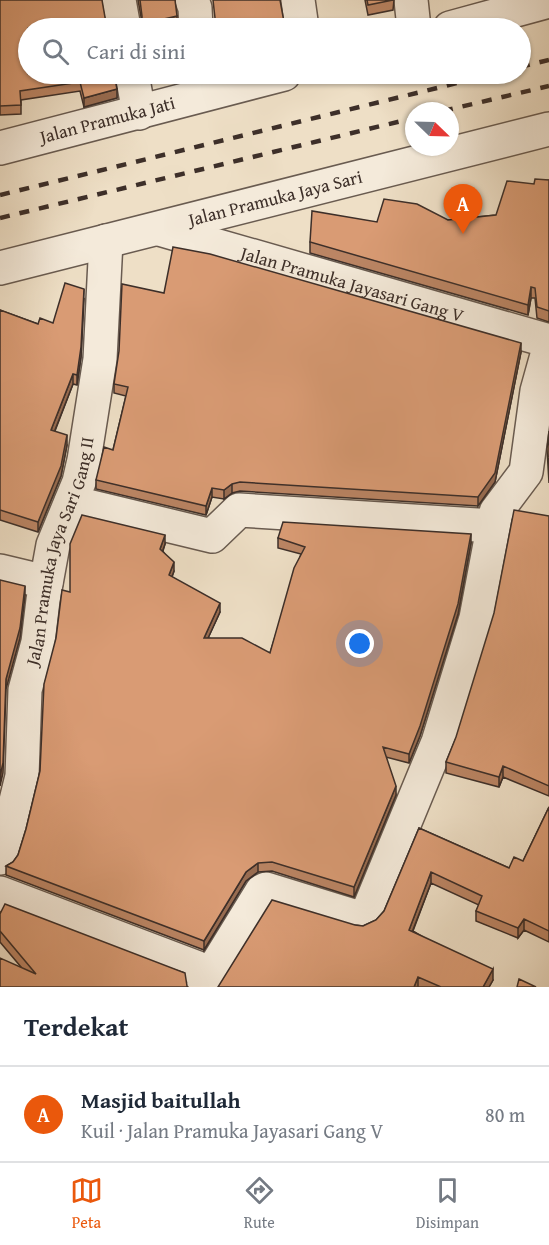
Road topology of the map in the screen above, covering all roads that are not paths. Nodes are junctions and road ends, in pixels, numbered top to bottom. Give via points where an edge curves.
1 (119, 0) edge
2 (192, 0) edge
3 (298, 0) edge
4 (411, 0) edge
5 (549, 1) edge
6 (122, 18) edge
7 (196, 18) edge
8 (301, 18) edge
9 (413, 18) edge
10 (487, 18) edge
11 (134, 84) edge
12 (199, 84) edge
13 (139, 113) junction
14 (549, 129) edge
15 (0, 148) edge
16 (157, 228) junction
17 (106, 241) junction
18 (0, 267) edge
19 (549, 341) edge
20 (549, 348) edge
21 (71, 502) junction
22 (493, 526) junction
23 (0, 572) edge
24 (46, 582) junction
25 (0, 858) edge
26 (0, 893) edge
27 (207, 980) edge

1 - 6 street
2 - 7 street
3 - 8 street
4 - 9 street
5 - 10 street
11 - 13 street
12 - 13 street, Jalan Pramuka Jati
13 - 15 street, Jalan Pramuka Jati
14 - 16 street, Jalan Pramuka Jaya Sari
16 - 17 street, Jalan Pramuka Jaya Sari
16 - 19 street, Jalan Pramuka Jayasari Gang V
17 - 18 street, Jalan Pramuka Jaya Sari
17 - 21 street, Jalan Pramuka Jaya Sari Gang II via 100,359 84,460
20 - 22 street via 537,391 526,472 496,512
21 - 22 street via 212,536 239,510
21 - 24 street, Jalan Pramuka Jaya Sari Gang II via 53,545
22 - 27 street via 476,618 438,742 367,914 360,918 266,889
23 - 24 street
24 - 25 street, Jalan Pramuka Jaya Sari Gang II via 39,642 25,690 22,776
26 - 27 street

